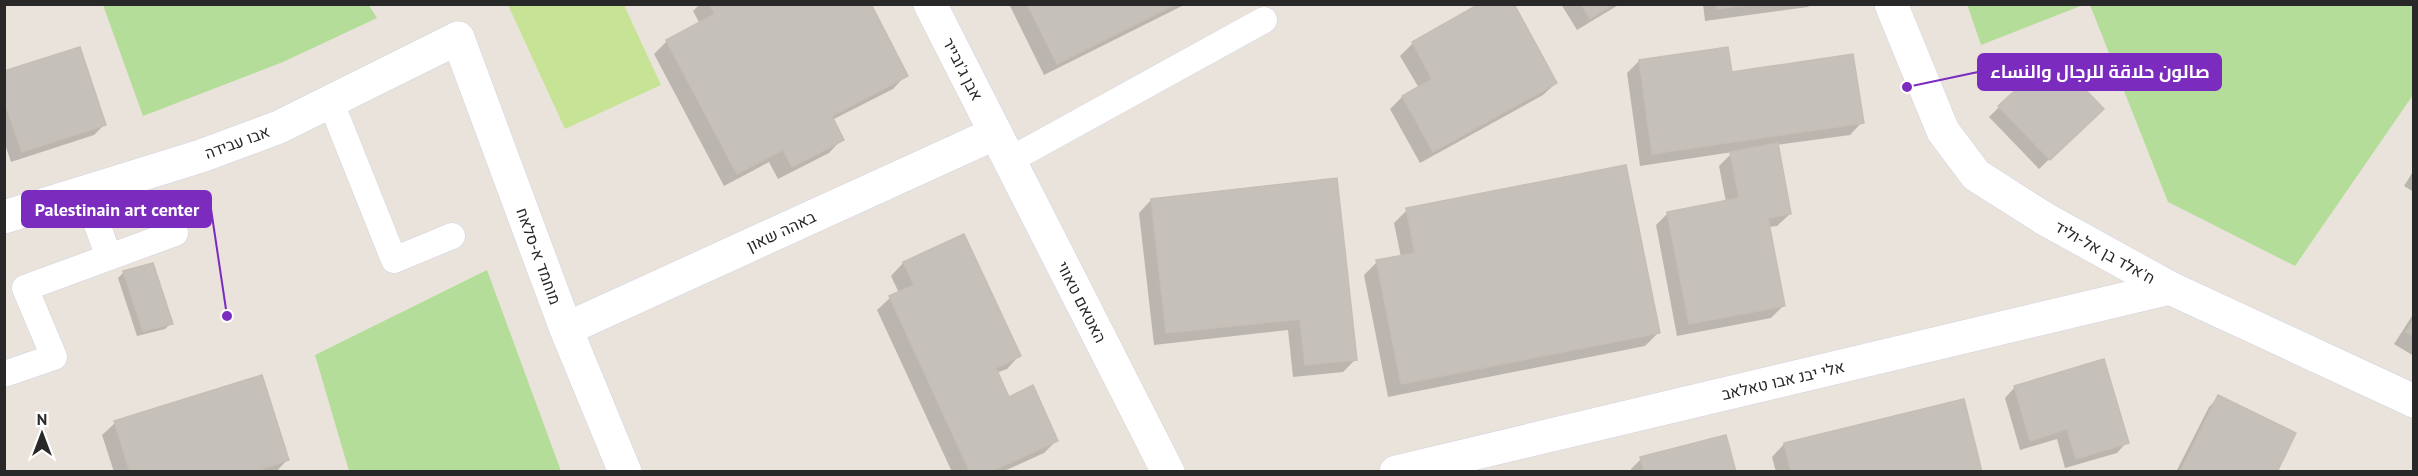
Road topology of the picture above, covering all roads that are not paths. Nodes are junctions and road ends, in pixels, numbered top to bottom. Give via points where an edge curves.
1 (930, 4) edge
2 (1891, 4) edge
3 (1263, 20) dead end
4 (458, 38) joint
5 (330, 100) junction
6 (1003, 147) junction
7 (85, 192) junction
8 (4, 217) edge
9 (175, 233) dead end
10 (452, 236) dead end
11 (109, 257) junction
12 (2170, 288) junction
13 (566, 329) junction
14 (4, 374) edge
15 (2414, 401) edge
16 (626, 471) edge
17 (1168, 471) edge
18 (1396, 471) edge

1 - 6 street, אבן ג'ובייר
2 - 12 street, ח'אלד בן אל-וליד via 1943,131 1976,175 2045,219
3 - 6 lane
4 - 5 street, אבו עבידה
4 - 13 street, מוחמד א-סלאח
5 - 7 street, אבו עבידה via 267,131 201,156
5 - 10 lane via 394,260
6 - 13 street, באהה שאון
6 - 17 street, האטאם טאווי
7 - 8 street, אבו עבידה
7 - 11 lane
9 - 11 lane
11 - 14 lane via 25,288 54,357
12 - 15 street, ח'אלד בן אל-וליד
12 - 18 street, אלי יבנ אבו טאלאב
13 - 16 street, מוחמד א-סלאח

